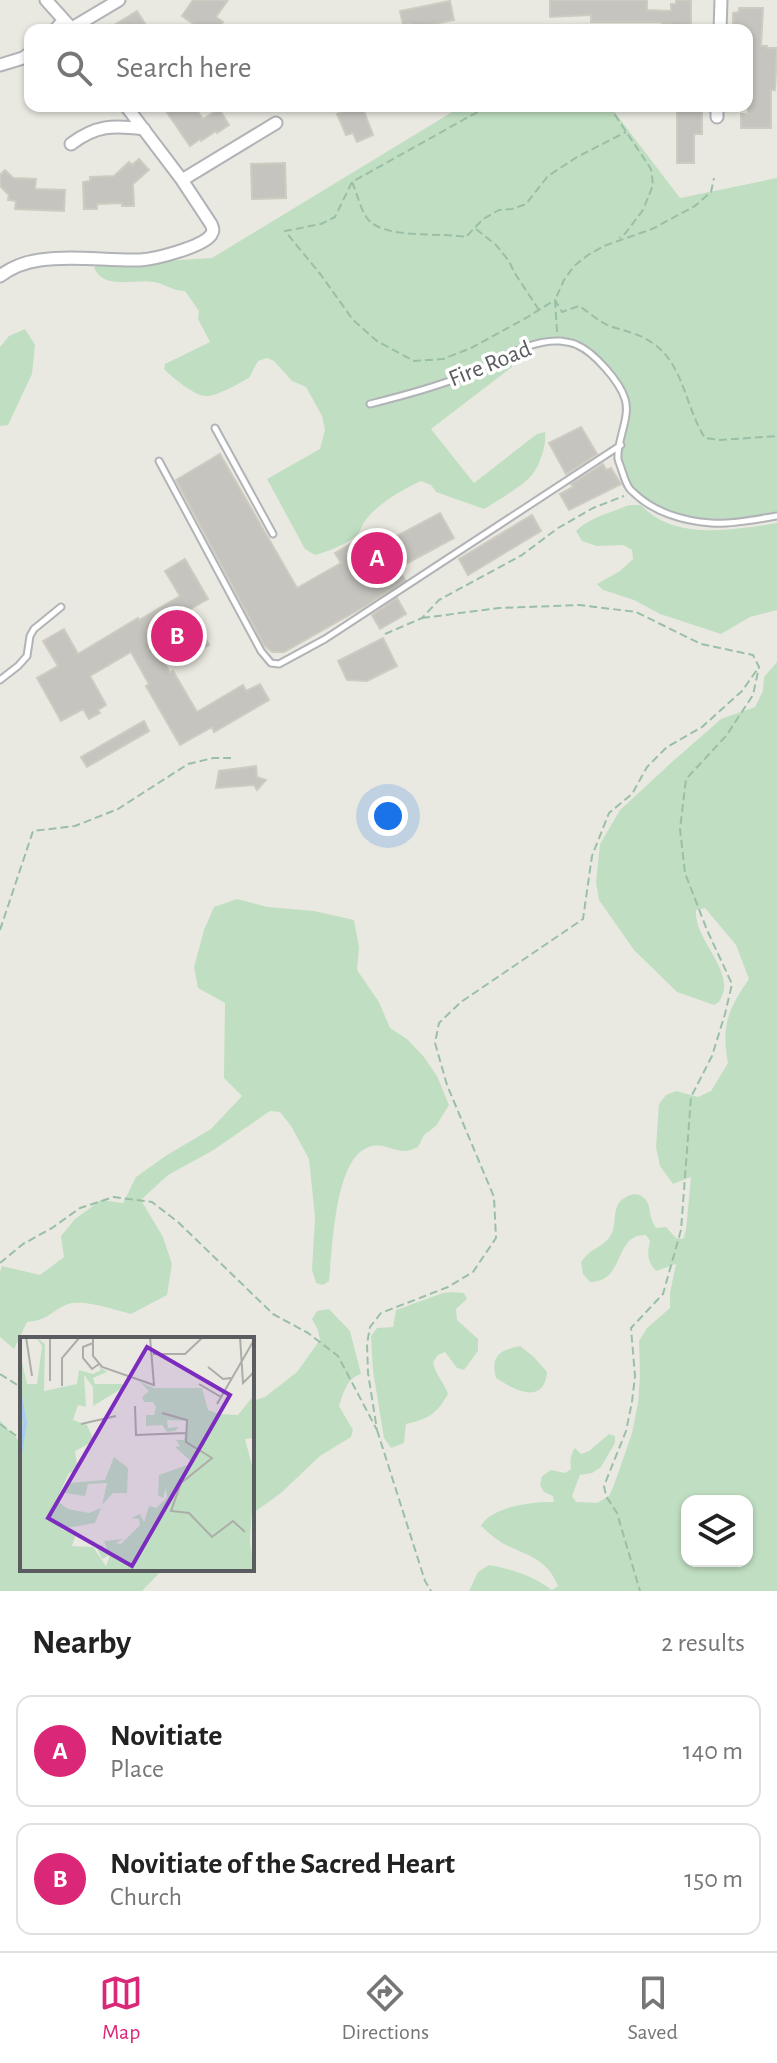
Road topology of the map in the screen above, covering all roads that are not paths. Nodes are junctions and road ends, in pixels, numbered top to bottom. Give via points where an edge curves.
1 (46, 0) edge
2 (119, 0) edge
3 (721, 0) edge
4 (64, 24) edge
5 (72, 24) edge
6 (720, 24) edge
7 (24, 57) edge
8 (0, 65) edge
9 (122, 112) edge
10 (129, 112) edge
11 (276, 123) dead end
12 (114, 125) junction
13 (144, 129) junction
14 (71, 144) dead end
15 (182, 180) junction
16 (0, 276) edge
17 (370, 404) dead end
18 (215, 428) dead end
19 (621, 445) junction
20 (159, 461) dead end
21 (777, 516) edge
22 (273, 534) dead end
23 (61, 607) dead end
24 (0, 680) edge

1 - 4 street
2 - 5 street
3 - 6 street
7 - 8 street
9 - 12 street
10 - 13 street
11 - 15 street
12 - 13 street
12 - 14 street
13 - 15 street
15 - 16 street via 213,229 198,244 144,260 37,260
17 - 19 lane, Fire Road via 467,375 539,343 576,344 588,351 626,400
18 - 22 lane
19 - 20 lane via 279,664 261,651
19 - 21 lane, Fire Road via 618,458 627,485 657,509 713,523
23 - 24 lane via 34,629 27,656

